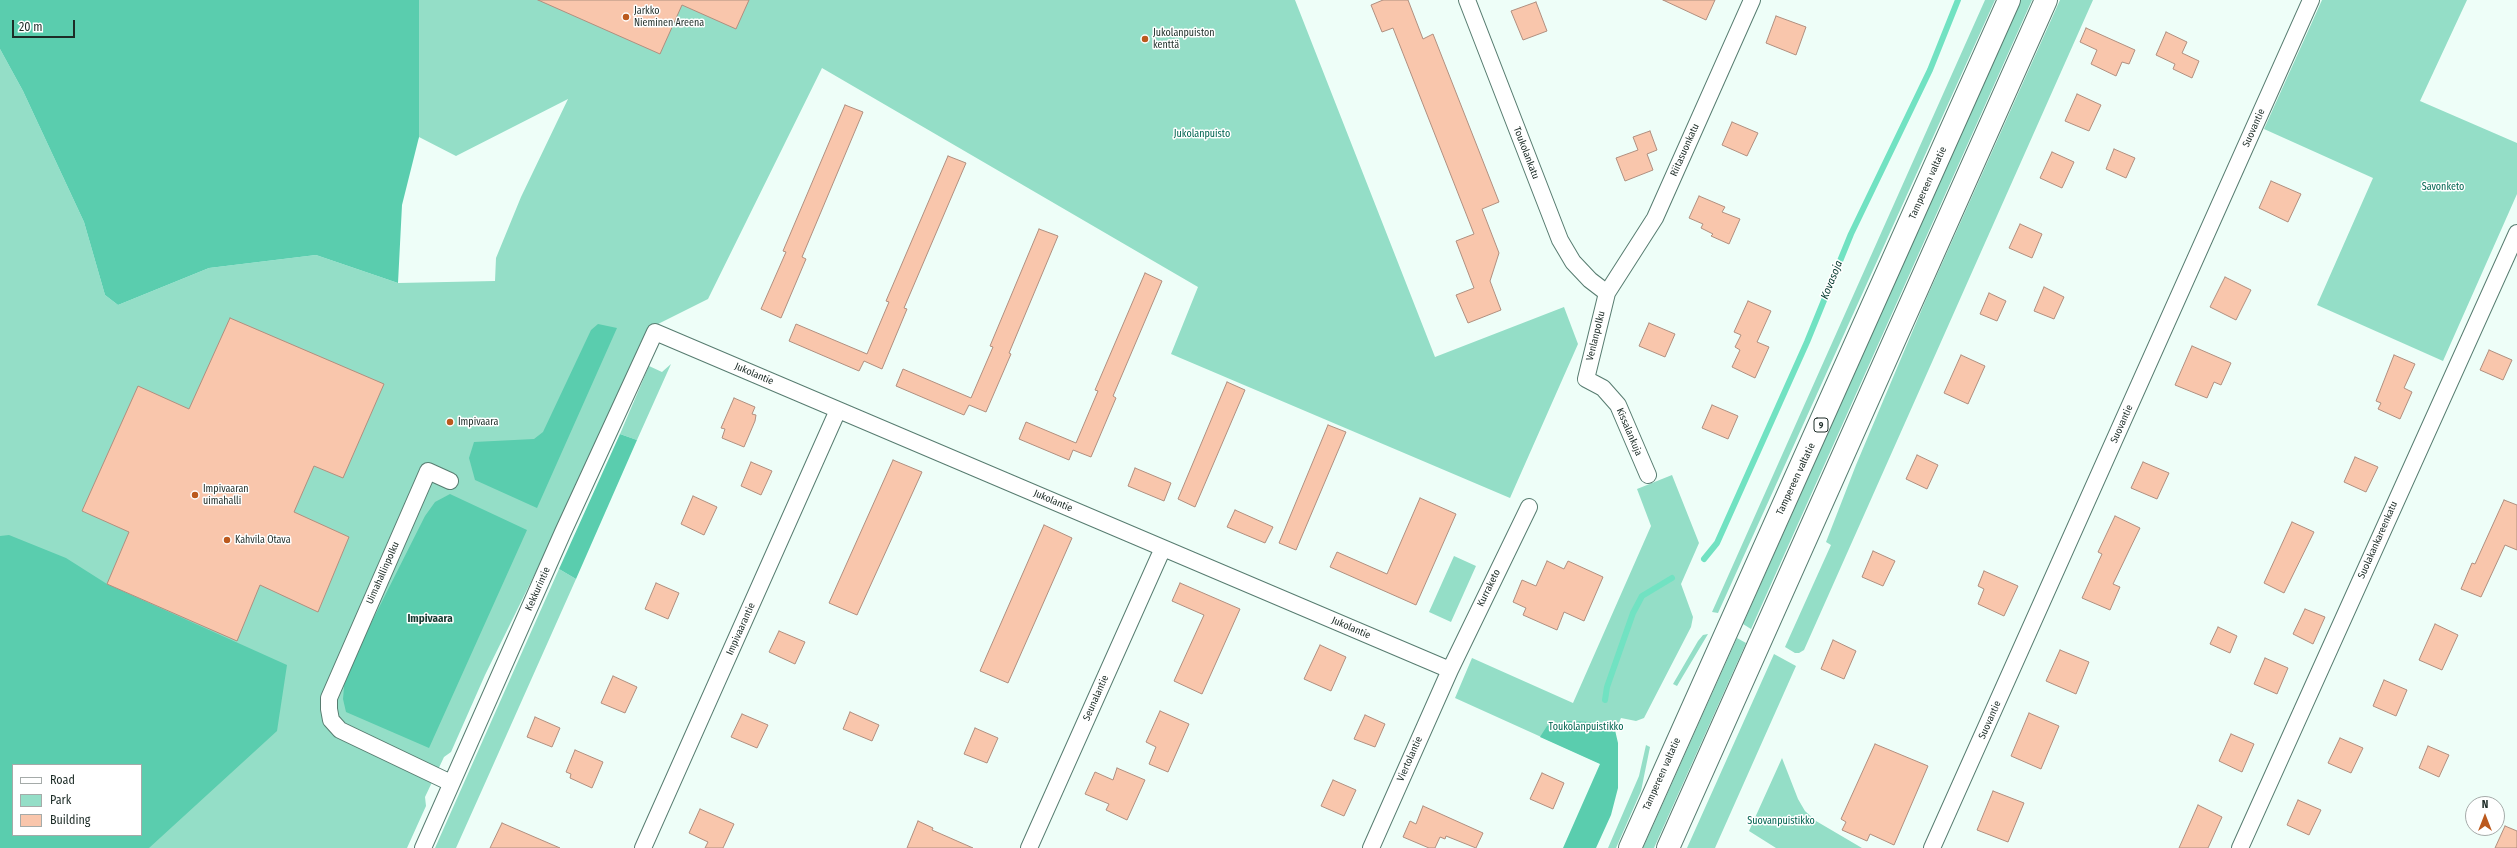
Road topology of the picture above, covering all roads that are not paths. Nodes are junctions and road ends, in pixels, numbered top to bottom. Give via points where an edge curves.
1 (1467, 0) edge
2 (1752, 0) edge
3 (2009, 0) edge
4 (2046, 0) edge
5 (2311, 0) edge
6 (2515, 241) edge
7 (1607, 293) junction
8 (655, 332) joint
9 (1586, 379) joint
10 (838, 410) junction
11 (1648, 475) dead end
12 (450, 481) dead end
13 (1529, 507) dead end
14 (1163, 548) junction
15 (1450, 670) junction
16 (451, 783) junction
17 (423, 848) edge
18 (643, 848) edge
19 (1029, 848) edge
20 (1371, 848) edge
21 (1630, 848) edge
22 (1668, 848) edge
23 (1932, 848) edge
24 (2240, 848) edge

1 - 7 street, Toukolankatu via 1560,240 1573,262
2 - 7 street, Riitasuonkatu via 1655,218
3 - 21 highway, Tampereen valtatie / 9
4 - 22 highway
5 - 23 street, Suovantie
6 - 24 street, Suolakankareenkatu
7 - 9 street, Venlanpolku
8 - 10 street, Jukolantie
8 - 16 street, Kekkurintie
9 - 11 street, Kissalankuja via 1603,388 1618,404
10 - 14 street, Jukolantie
10 - 18 street, Impivaarantie
12 - 16 street, Uimahallinpolku via 428,471 329,698 332,720 340,730
13 - 15 street, Kurraketo
14 - 15 street, Jukolantie
14 - 19 street, Seunalantie
15 - 20 street, Viertolantie
16 - 17 street, Kekkurintie

